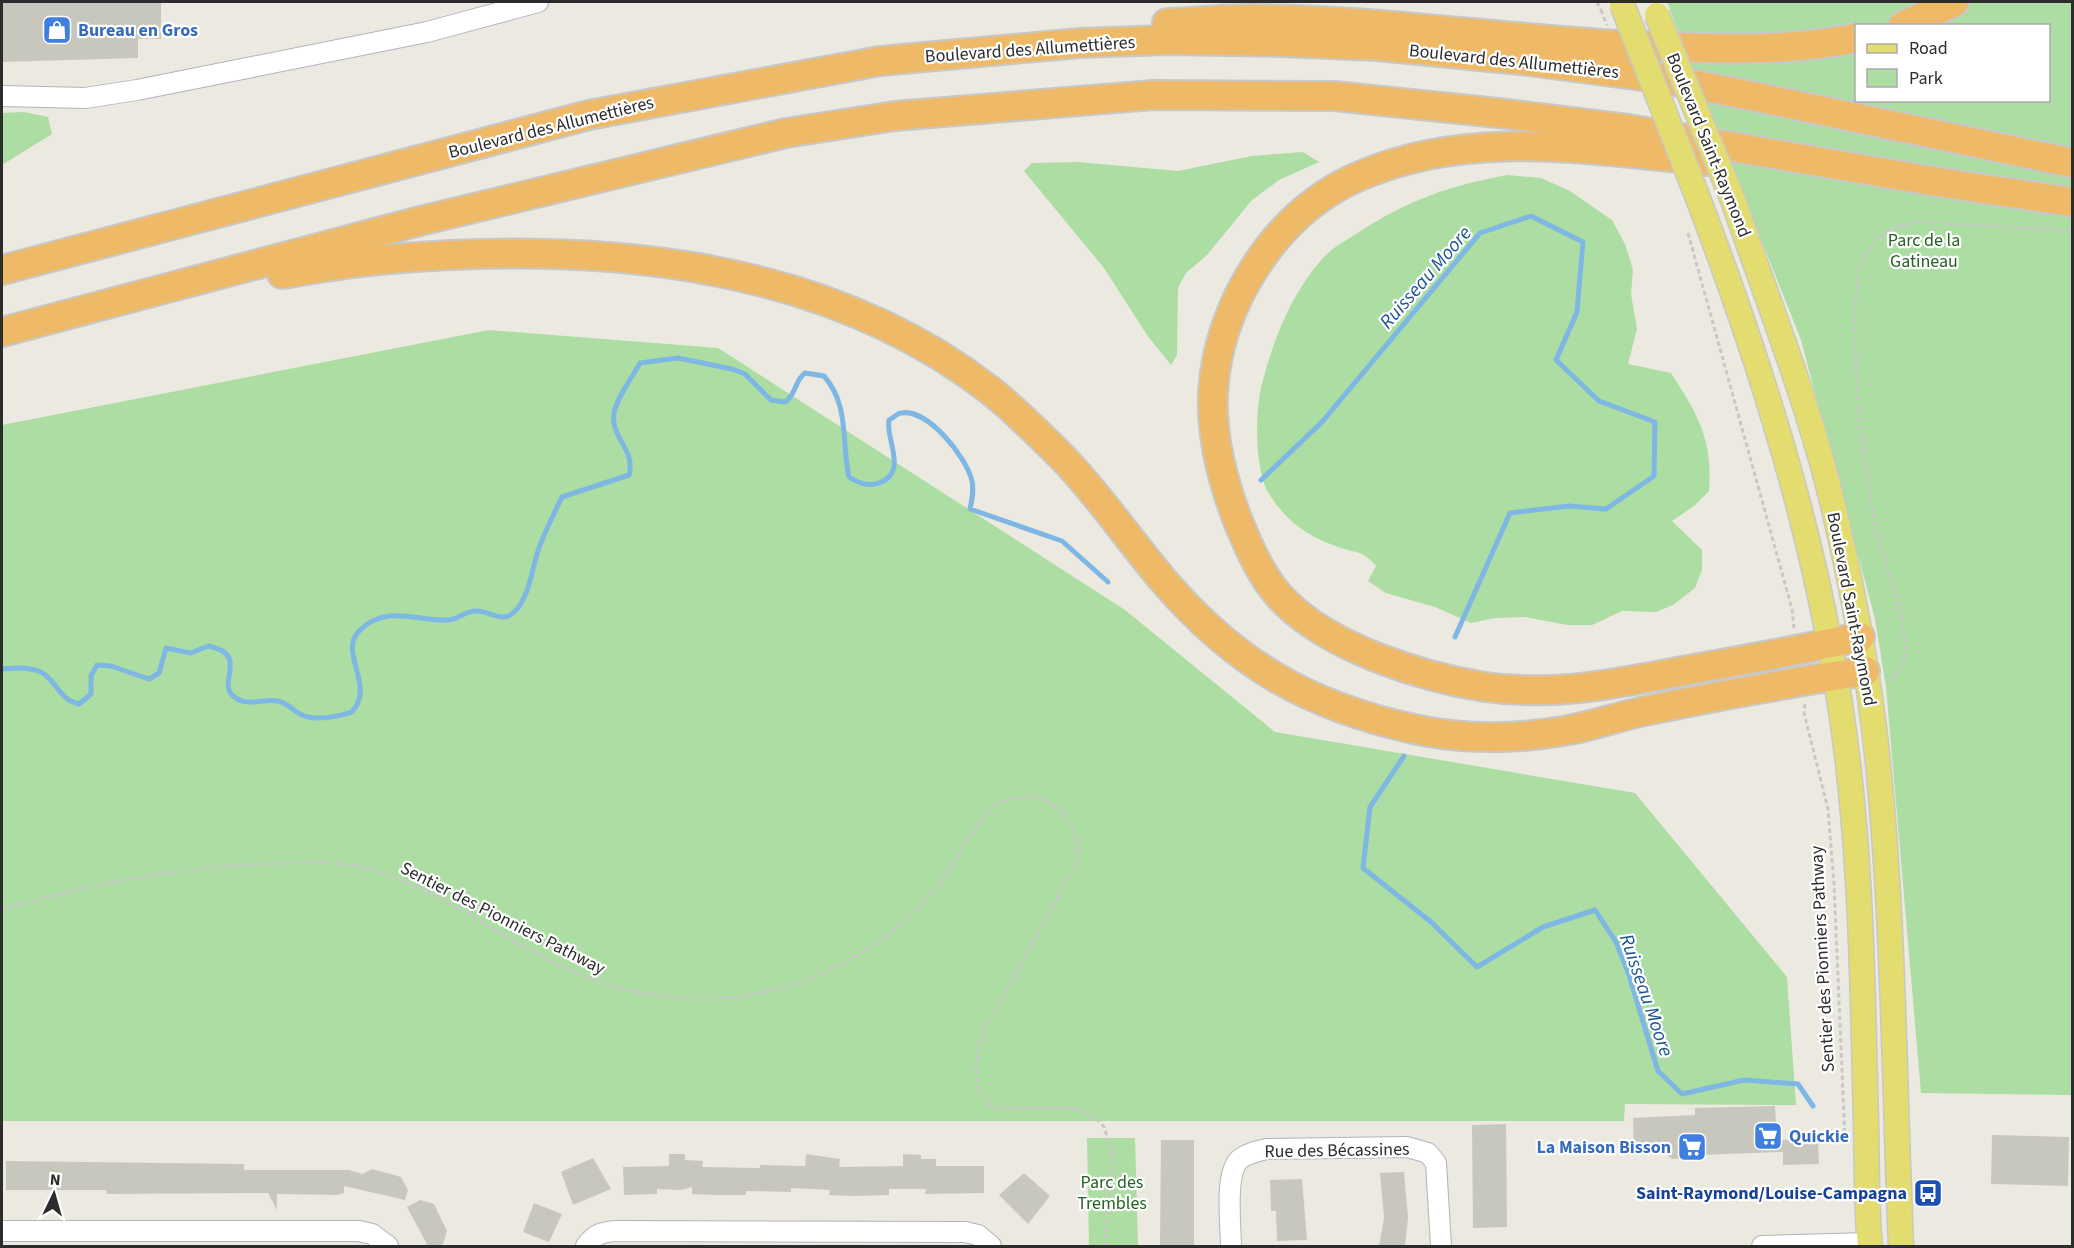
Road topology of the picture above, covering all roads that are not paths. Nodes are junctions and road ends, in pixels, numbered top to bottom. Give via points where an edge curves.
1 (538, 2) edge
2 (1954, 2) edge
3 (1615, 5) edge
4 (1655, 8) edge
5 (1907, 24) edge
6 (1855, 38) edge
7 (2, 96) edge
8 (589, 115) junction
9 (2073, 164) edge
10 (1937, 182) junction
11 (2073, 202) edge
12 (2, 270) edge
13 (2, 334) edge
14 (1860, 637) junction
15 (1829, 644) junction
16 (1834, 676) junction
17 (1873, 677) junction
18 (2, 1231) edge
19 (1874, 1245) edge
20 (388, 1246) edge
21 (586, 1246) edge
22 (991, 1246) edge
23 (1232, 1246) edge
24 (1441, 1246) edge
25 (1762, 1246) edge
26 (1901, 1246) edge

1 - 7 street via 427,32 137,90 86,98
2 - 5 highway
3 - 15 main road, Boulevard Saint-Raymond, bridge via 1696,193 1774,412 1813,559
4 - 14 main road, Boulevard Saint-Raymond, bridge via 1733,200 1809,422 1838,524
6 - 8 highway via 1802,46 1713,48 1581,43 1249,19 1011,31 861,52
8 - 9 highway, Boulevard des Allumettières via 805,73 946,53 1166,40 1281,42 1378,46 1665,79
8 - 12 highway, Boulevard des Allumettières
10 - 11 highway
10 - 13 highway via 1628,129 1334,96 1153,95 992,107 895,116 786,133 688,155 420,221
10 - 15 highway via 1543,146 1432,153 1354,178 1322,196 1291,223 1245,284 1229,316 1220,350 1213,392 1214,429 1229,499 1244,536 1262,572 1287,604 1347,644 1453,681 1540,691 1606,686
13 - 16 highway via 242,280 377,260 515,254 612,256 703,268 789,288 856,313 930,350 992,392 1065,460 1164,582 1213,635 1282,683 1352,713 1419,731 1495,738 1564,731 1639,712
14 - 15 highway
14 - 17 main road, Boulevard Saint-Raymond
15 - 16 main road, Boulevard Saint-Raymond
16 - 17 highway
16 - 19 main road, Boulevard Saint-Raymond via 1850,785 1860,925
17 - 26 main road, Boulevard Saint-Raymond
18 - 20 street via 359,1232 372,1234
19 - 25 street
21 - 22 street via 593,1238 615,1231 965,1232 978,1235
23 - 24 street, Rue des Bécassines via 1230,1185 1239,1160 1251,1153 1267,1149 1407,1146 1428,1153 1436,1163

